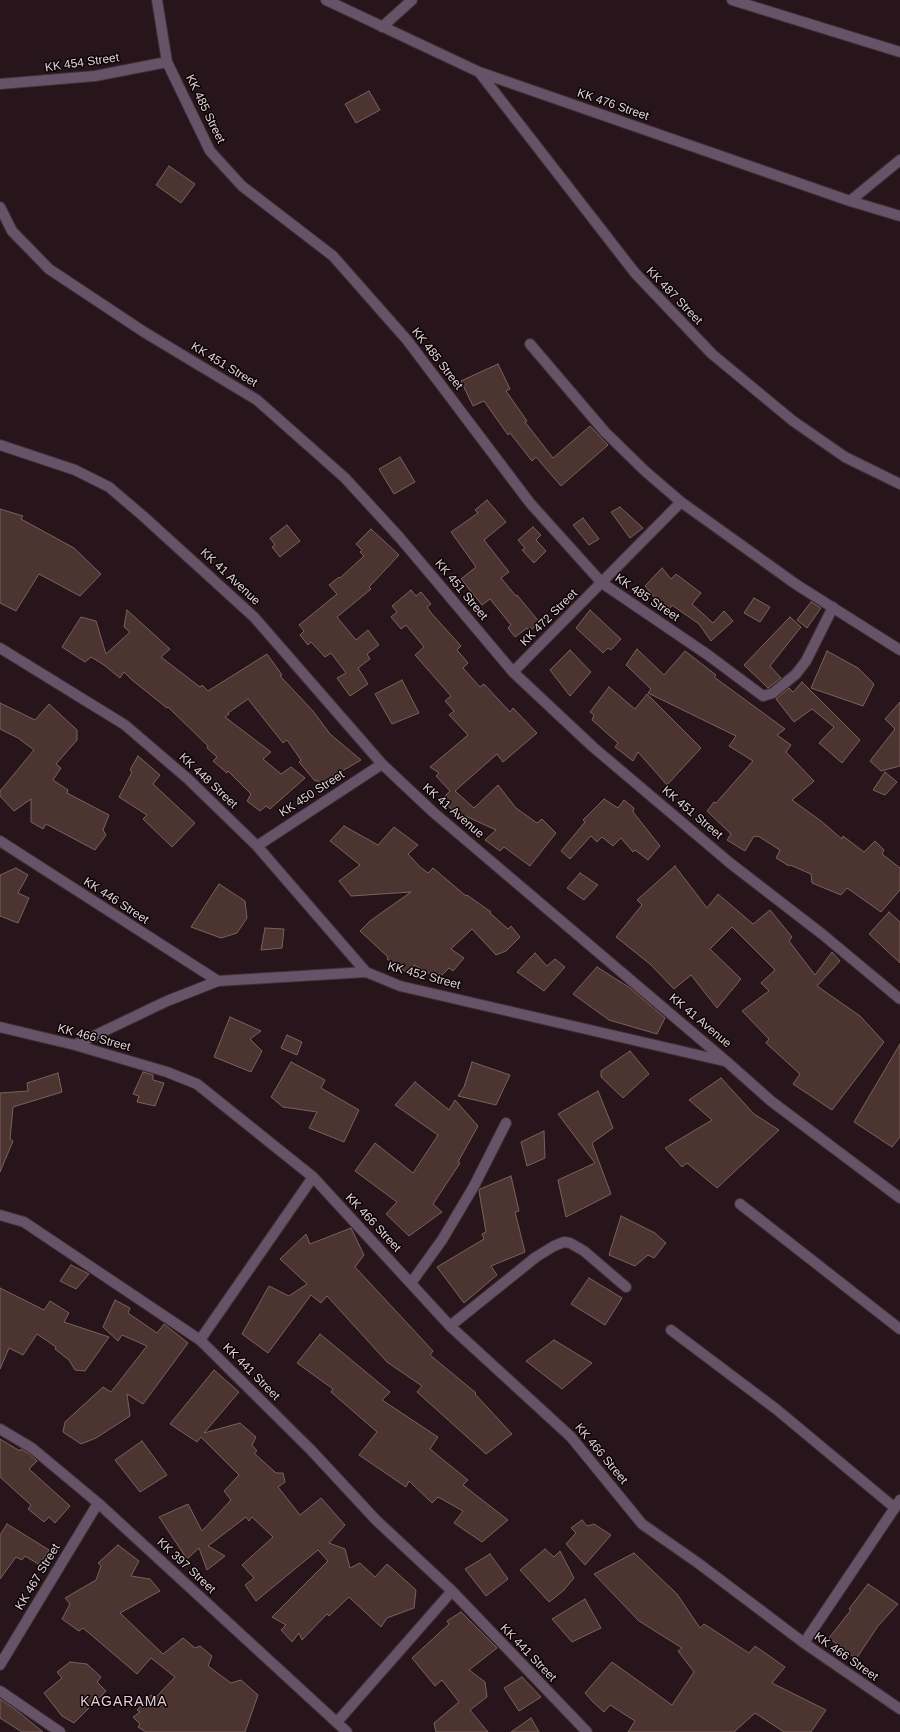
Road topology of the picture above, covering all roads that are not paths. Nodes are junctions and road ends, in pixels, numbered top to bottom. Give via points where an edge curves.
1 (157, 0) edge
2 (326, 0) edge
3 (412, 0) edge
4 (739, 1) edge
5 (382, 27) junction
6 (900, 52) edge
7 (167, 62) junction
8 (479, 72) junction
9 (0, 84) edge
10 (900, 160) edge
11 (850, 201) junction
12 (0, 208) edge
13 (900, 216) edge
14 (530, 344) dead end
15 (0, 445) edge
16 (900, 484) edge
17 (681, 502) junction
18 (602, 583) junction
19 (833, 607) junction
20 (0, 648) edge
21 (900, 650) edge
22 (514, 672) junction
23 (382, 764) junction
24 (0, 842) edge
25 (257, 846) junction
26 (366, 972) junction
27 (218, 981) junction
28 (900, 999) edge
29 (0, 1027) edge
30 (75, 1045) junction
31 (726, 1061) junction
32 (506, 1123) dead end
33 (313, 1177) junction
34 (900, 1198) edge
35 (740, 1204) dead end
36 (0, 1215) edge
37 (411, 1283) junction
38 (626, 1287) dead end
39 (450, 1326) junction
40 (900, 1329) edge
41 (671, 1330) dead end
42 (200, 1340) junction
43 (0, 1429) edge
44 (98, 1503) junction
45 (898, 1504) edge
46 (452, 1591) junction
47 (804, 1643) junction
48 (0, 1665) edge
49 (0, 1691) edge
50 (900, 1709) edge
51 (337, 1722) junction
52 (60, 1732) edge
53 (347, 1732) edge
54 (588, 1732) edge

1 - 7 street, KK 485 Street
2 - 5 street, KK 476 Street
3 - 5 street
4 - 6 street
5 - 8 street, KK 476 Street
7 - 9 street, KK 454 Street via 95,76
7 - 18 street, KK 485 Street via 210,151 242,186 333,256 407,340 530,503
8 - 11 street, KK 476 Street
8 - 16 street, KK 487 Street via 635,273 712,354 793,421 845,457
10 - 11 street
11 - 13 street, KK 476 Street
12 - 22 street, KK 451 Street via 12,231 49,269 144,332 257,400 345,478 400,538
14 - 17 street via 605,432
15 - 23 street, KK 41 Avenue via 74,470 109,487 204,570 254,618
17 - 18 street, KK 472 Street
17 - 19 street via 797,585
18 - 19 street, KK 485 Street via 763,696 773,693 796,674 806,661
18 - 22 street, KK 472 Street
19 - 21 street
20 - 25 street, KK 448 Street via 125,725 188,779
22 - 28 street, KK 451 Street via 593,747 730,863 822,934
23 - 25 street, KK 450 Street
23 - 31 street, KK 41 Avenue via 439,817
24 - 27 street, KK 446 Street
25 - 26 street, KK 448 Street
26 - 27 street, KK 452 Street
26 - 31 street, KK 452 Street via 400,986
27 - 30 street, KK 452 Street via 167,1001
29 - 30 street, KK 466 Street
30 - 33 street, KK 466 Street via 167,1072 197,1084
31 - 34 street, KK 41 Avenue via 771,1101
32 - 37 street via 474,1186 442,1240
33 - 37 street, KK 466 Street
33 - 42 street
35 - 40 street
36 - 42 street, KK 441 Street via 24,1222
37 - 39 street, KK 466 Street
38 - 39 street via 584,1251 564,1242 536,1257
39 - 47 street, KK 466 Street via 571,1436 642,1524
41 - 45 street
42 - 46 street, KK 441 Street via 311,1450 376,1520
43 - 44 street, KK 397 Street via 32,1448
44 - 48 street, KK 467 Street
44 - 51 street, KK 397 Street
45 - 47 street
46 - 51 street
46 - 54 street, KK 441 Street
47 - 50 street, KK 466 Street
49 - 52 street
51 - 53 street, KK 397 Street

